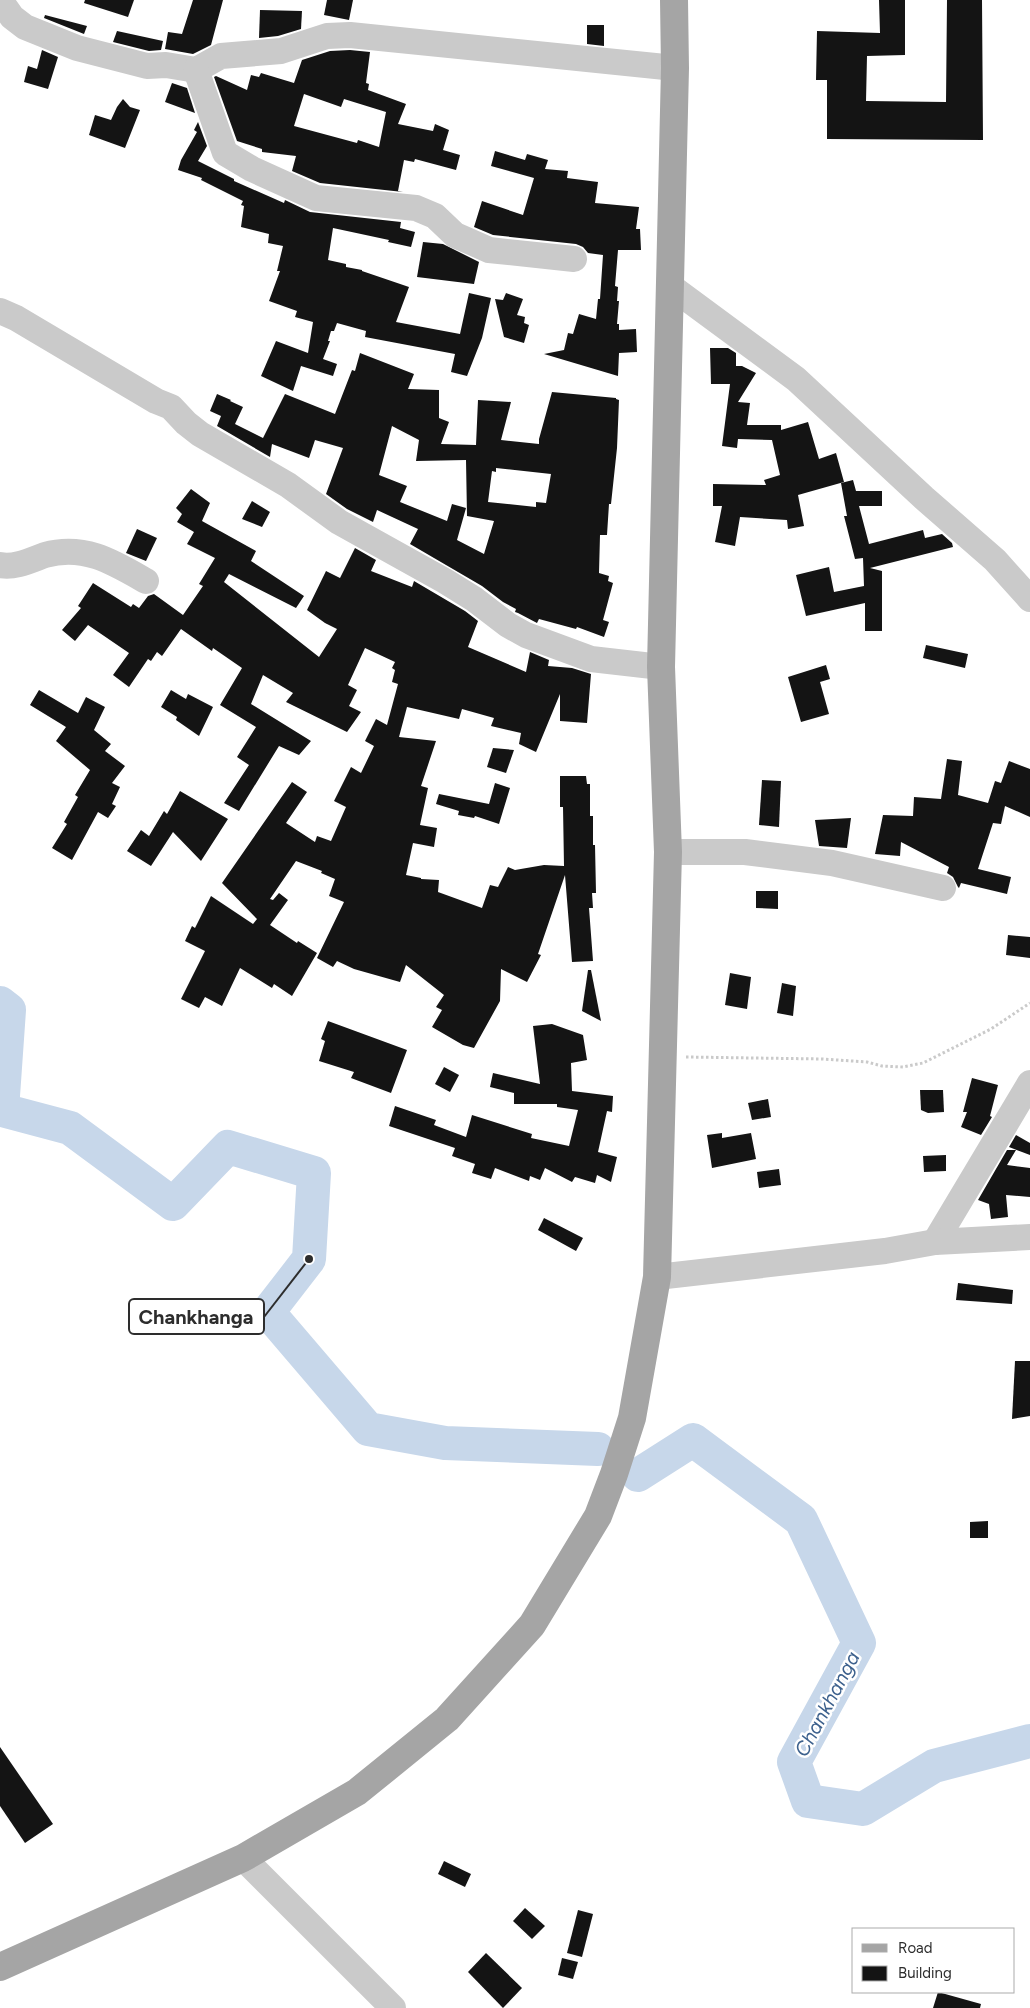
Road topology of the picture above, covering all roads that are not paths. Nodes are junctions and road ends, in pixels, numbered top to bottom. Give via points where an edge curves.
1 (0, 0) edge
2 (674, 0) edge
3 (675, 68) junction
4 (196, 70) junction
5 (574, 259) dead end
6 (670, 286) junction
7 (0, 311) edge
8 (0, 565) edge
9 (146, 581) dead end
10 (1030, 599) edge
11 (661, 667) junction
12 (668, 852) junction
13 (943, 888) dead end
14 (1030, 1082) edge
15 (1030, 1237) edge
16 (935, 1242) junction
17 (656, 1277) junction
18 (243, 1858) junction
19 (0, 1967) edge
20 (393, 2008) edge

1 - 4 street via 25,28 77,48 146,66 166,65
2 - 3 main road
3 - 4 street via 350,35 327,36 281,51 221,56
3 - 6 main road
4 - 5 street via 225,153 252,169 316,198 416,208 434,216 456,235 489,250
6 - 10 street via 796,379 996,560
6 - 11 main road
7 - 11 street via 171,407 200,434 288,485 356,532 445,581 526,635 591,658
8 - 9 street via 14,565 48,554 80,552 108,559
11 - 12 main road
12 - 13 street via 745,852 832,863
12 - 17 main road
14 - 16 street
15 - 16 street
16 - 17 street via 885,1251
17 - 18 main road via 632,1418 614,1474 598,1516 532,1625 447,1720 357,1792
18 - 19 main road
18 - 20 street

